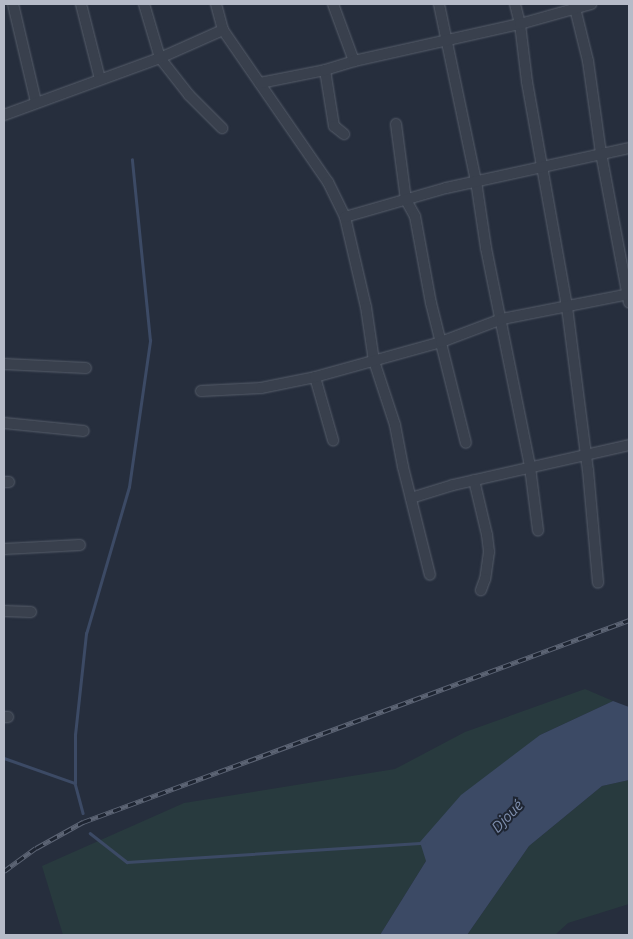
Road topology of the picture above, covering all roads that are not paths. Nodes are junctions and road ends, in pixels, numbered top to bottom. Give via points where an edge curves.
1 (13, 4) edge
2 (81, 4) edge
3 (144, 4) edge
4 (216, 4) edge
5 (333, 4) edge
6 (439, 4) edge
7 (515, 4) edge
8 (591, 4) edge
9 (574, 6) edge
10 (520, 24) junction
11 (223, 30) junction
12 (448, 41) junction
13 (160, 58) junction
14 (354, 61) junction
15 (325, 70) junction
16 (100, 79) junction
17 (260, 83) junction
18 (36, 102) junction
19 (4, 115) edge
20 (396, 124) dead end
21 (222, 128) dead end
22 (344, 134) dead end
23 (629, 148) edge
24 (601, 153) junction
25 (541, 167) junction
26 (476, 181) junction
27 (406, 200) junction
28 (346, 217) junction
29 (629, 297) edge
30 (567, 307) junction
31 (502, 319) junction
32 (441, 342) junction
33 (374, 361) junction
34 (4, 364) edge
35 (86, 368) dead end
36 (315, 377) junction
37 (201, 391) dead end
38 (4, 423) edge
39 (84, 431) dead end
40 (333, 440) dead end
41 (466, 443) dead end
42 (629, 445) edge
43 (586, 454) junction
44 (530, 467) junction
45 (474, 480) junction
46 (411, 498) junction
47 (538, 530) dead end
48 (80, 545) dead end
49 (4, 549) edge
50 (430, 574) dead end
51 (598, 583) dead end
52 (481, 590) dead end
53 (4, 611) edge
54 (32, 612) dead end

1 - 18 street
2 - 16 street
3 - 13 street
4 - 11 street
5 - 14 street
6 - 12 street
7 - 10 street
8 - 9 street
9 - 10 street
9 - 24 street via 588,61
10 - 12 street
10 - 25 street
11 - 13 street
11 - 17 street
12 - 14 street
12 - 26 street
13 - 16 street
13 - 21 street via 189,95
14 - 15 street
15 - 17 street
15 - 22 street via 334,126
16 - 18 street
17 - 28 street via 328,182
18 - 19 street
20 - 27 street
23 - 24 street
24 - 25 street
24 - 29 street
25 - 26 street
25 - 30 street
26 - 27 street
26 - 31 street via 486,248
27 - 28 street
27 - 32 street via 415,216
28 - 33 street via 366,306
29 - 30 street
30 - 31 street
30 - 43 street
31 - 32 street
31 - 44 street
32 - 33 street
32 - 41 street
33 - 36 street
33 - 46 street via 395,425
34 - 35 street
36 - 37 street via 261,388
36 - 40 street
38 - 39 street
42 - 43 street
43 - 44 street
43 - 51 street
44 - 45 street
44 - 47 street
45 - 46 street
45 - 52 street via 488,535 489,552
46 - 50 street
48 - 49 street
53 - 54 street

